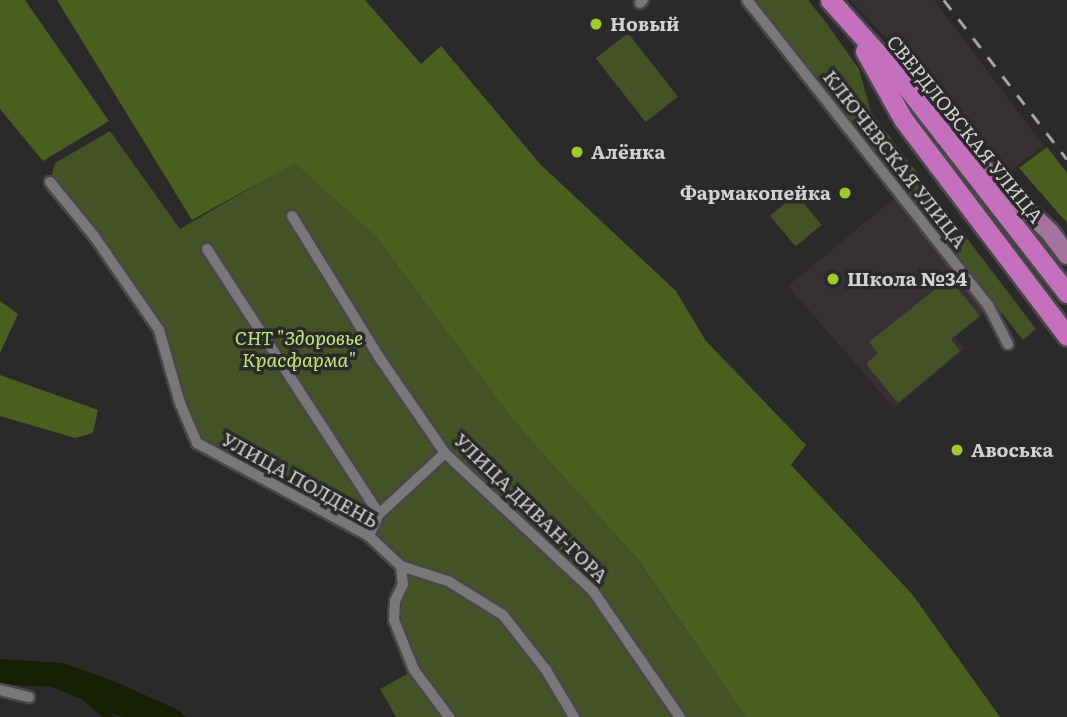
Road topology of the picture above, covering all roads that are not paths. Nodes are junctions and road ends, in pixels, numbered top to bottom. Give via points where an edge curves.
1 (747, 0) edge
2 (830, 0) edge
3 (853, 28) junction
4 (927, 114) junction
5 (50, 182) dead end
6 (292, 216) dead end
7 (208, 249) dead end
8 (1067, 255) edge
9 (1067, 293) edge
10 (1067, 336) edge
11 (1008, 344) dead end
12 (445, 453) junction
13 (379, 514) junction
14 (369, 536) junction
15 (401, 566) junction
16 (0, 690) edge
17 (29, 697) dead end
18 (449, 717) edge
19 (574, 717) edge
20 (680, 717) edge

1 - 11 street, КЛЮЧЕВСКАЯ УЛИЦА via 988,305
2 - 3 highway, СВЕРДЛОВСКАЯ УЛИЦА
3 - 4 highway, СВЕРДЛОВСКАЯ УЛИЦА
3 - 10 highway, СВЕРДЛОВСКАЯ УЛИЦА via 903,120
4 - 8 main road via 1049,231
4 - 9 highway, СВЕРДЛОВСКАЯ УЛИЦА
5 - 14 street, УЛИЦА ПОЛДЕНЬ via 159,330 197,443
6 - 12 street, УЛИЦА ДИВАН-ГОРА
7 - 13 street
12 - 13 street
12 - 20 street, УЛИЦА ДИВАН-ГОРА via 593,591
13 - 14 street
14 - 15 street, УЛИЦА ПОЛДЕНЬ
15 - 18 street via 403,584 395,601 394,620 414,670
15 - 19 street, УЛИЦА ПОЛДЕНЬ via 448,581 503,615 546,670
16 - 17 street

